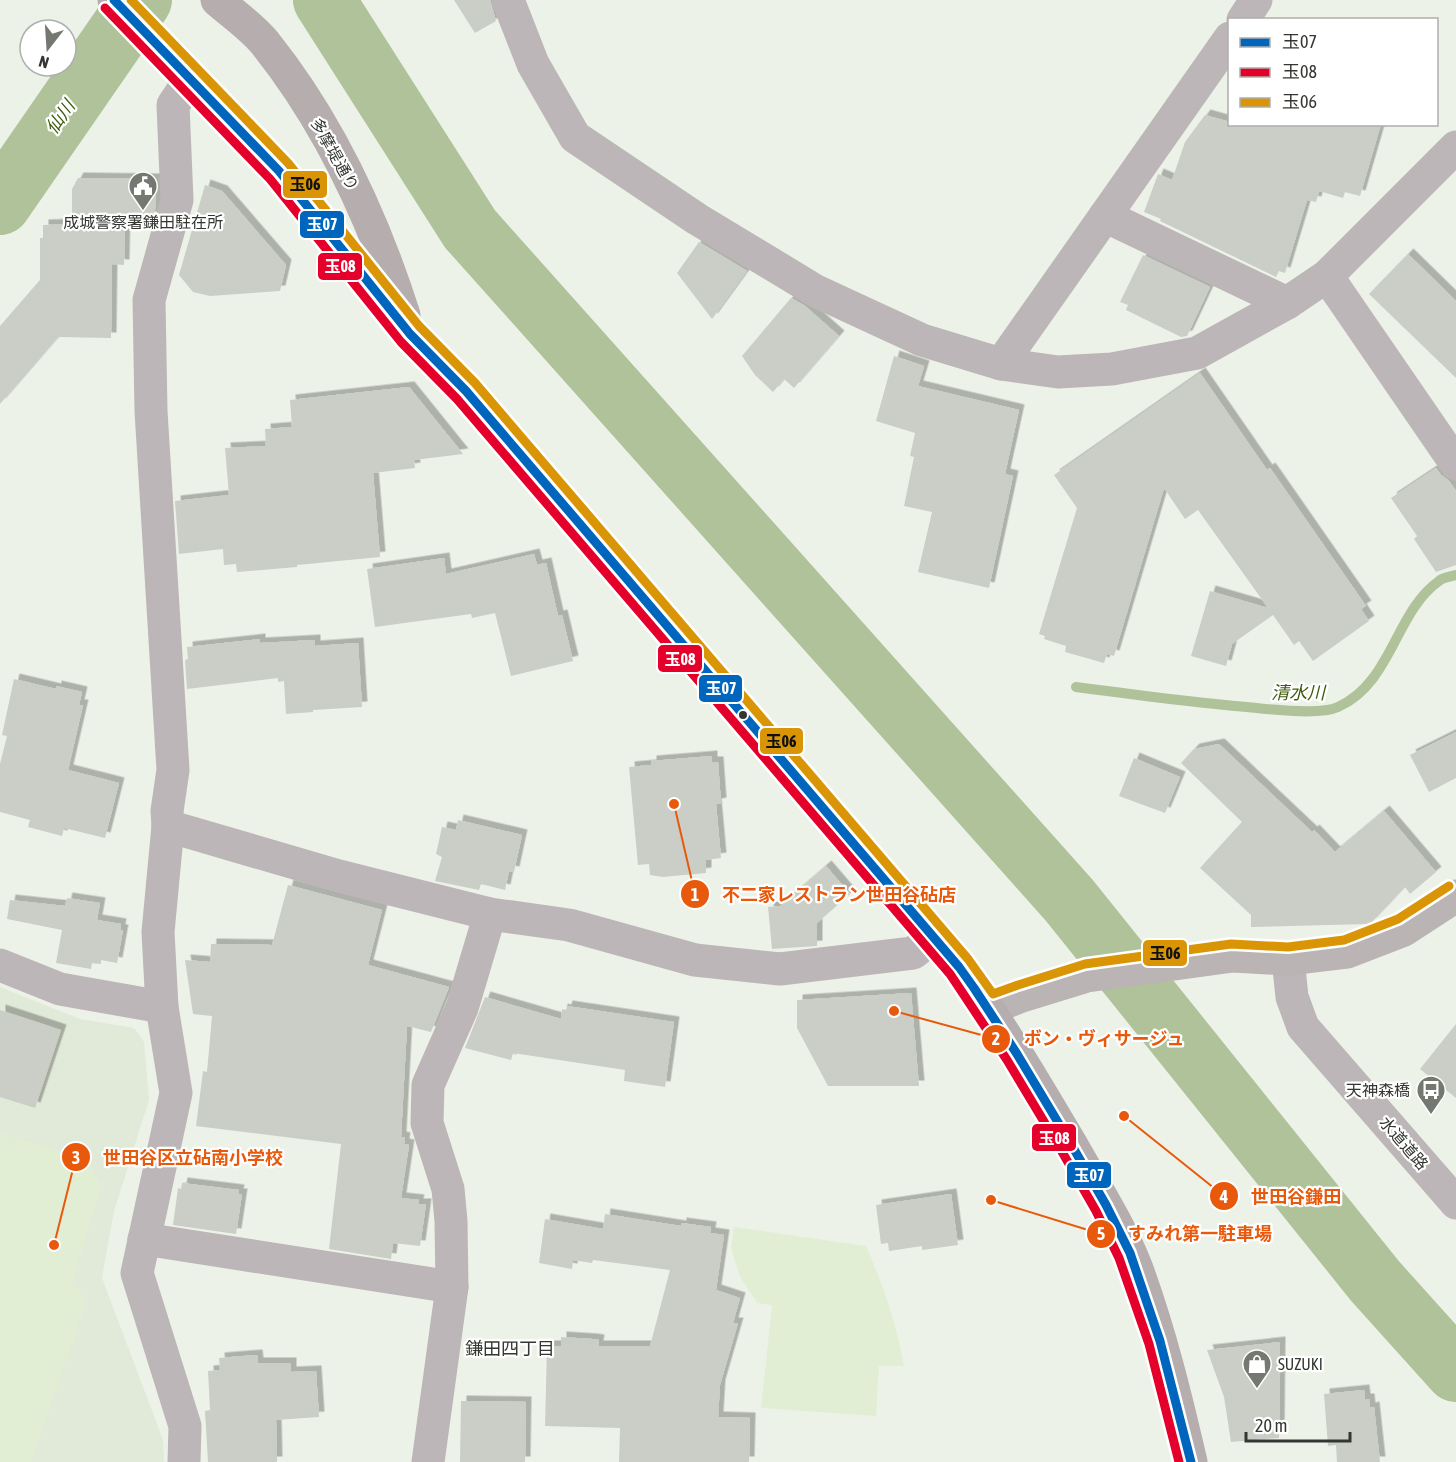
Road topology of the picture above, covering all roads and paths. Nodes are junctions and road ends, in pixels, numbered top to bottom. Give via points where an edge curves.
1 (114, 0) edge
2 (217, 0) edge
3 (508, 0) edge
4 (1256, 0) edge
5 (1244, 18) edge
6 (1228, 41) edge
7 (191, 78) junction
8 (1449, 166) edge
9 (1105, 216) junction
10 (1327, 276) junction
11 (1287, 303) junction
12 (410, 334) junction
13 (1001, 364) junction
14 (1456, 464) edge
15 (168, 826) junction
16 (1456, 896) edge
17 (490, 914) junction
18 (933, 937) junction
19 (1288, 959) junction
20 (0, 965) edge
21 (162, 1007) junction
22 (989, 1009) junction
23 (1456, 1203) edge
24 (144, 1239) junction
25 (452, 1287) junction
26 (184, 1462) edge
27 (428, 1462) edge
28 (1191, 1462) edge

1 - 7 main road, 多摩堤通り
2 - 12 main road, 多摩堤通り via 263,42 303,97 346,168 392,275
3 - 13 street via 534,64 575,137 697,219 816,291 922,340
4 - 5 street
6 - 9 street
7 - 12 main road, 多摩堤通り via 279,171
7 - 15 street via 172,105 177,200 149,300 151,423 173,770
8 - 10 street
9 - 11 street
9 - 13 street
10 - 11 street
10 - 14 street
11 - 13 street via 1197,353 1112,369 1058,372
12 - 18 main road, 多摩堤通り via 466,391
15 - 17 street via 339,876
15 - 21 street via 158,932
16 - 19 street via 1404,930 1347,952
17 - 18 street via 569,925 695,960 780,969 913,953
17 - 25 street via 462,1008 428,1085 427,1123 447,1189 451,1221
18 - 22 main road, 多摩堤通り
19 - 22 street via 1233,956 1087,976
19 - 23 street, 水道道路 via 1292,997 1303,1027
20 - 21 street via 60,988
21 - 24 street via 176,1093
22 - 28 main road, 多摩堤通り via 1110,1211 1136,1266 1157,1326
24 - 25 street
24 - 26 street via 137,1274 184,1426
25 - 27 street

